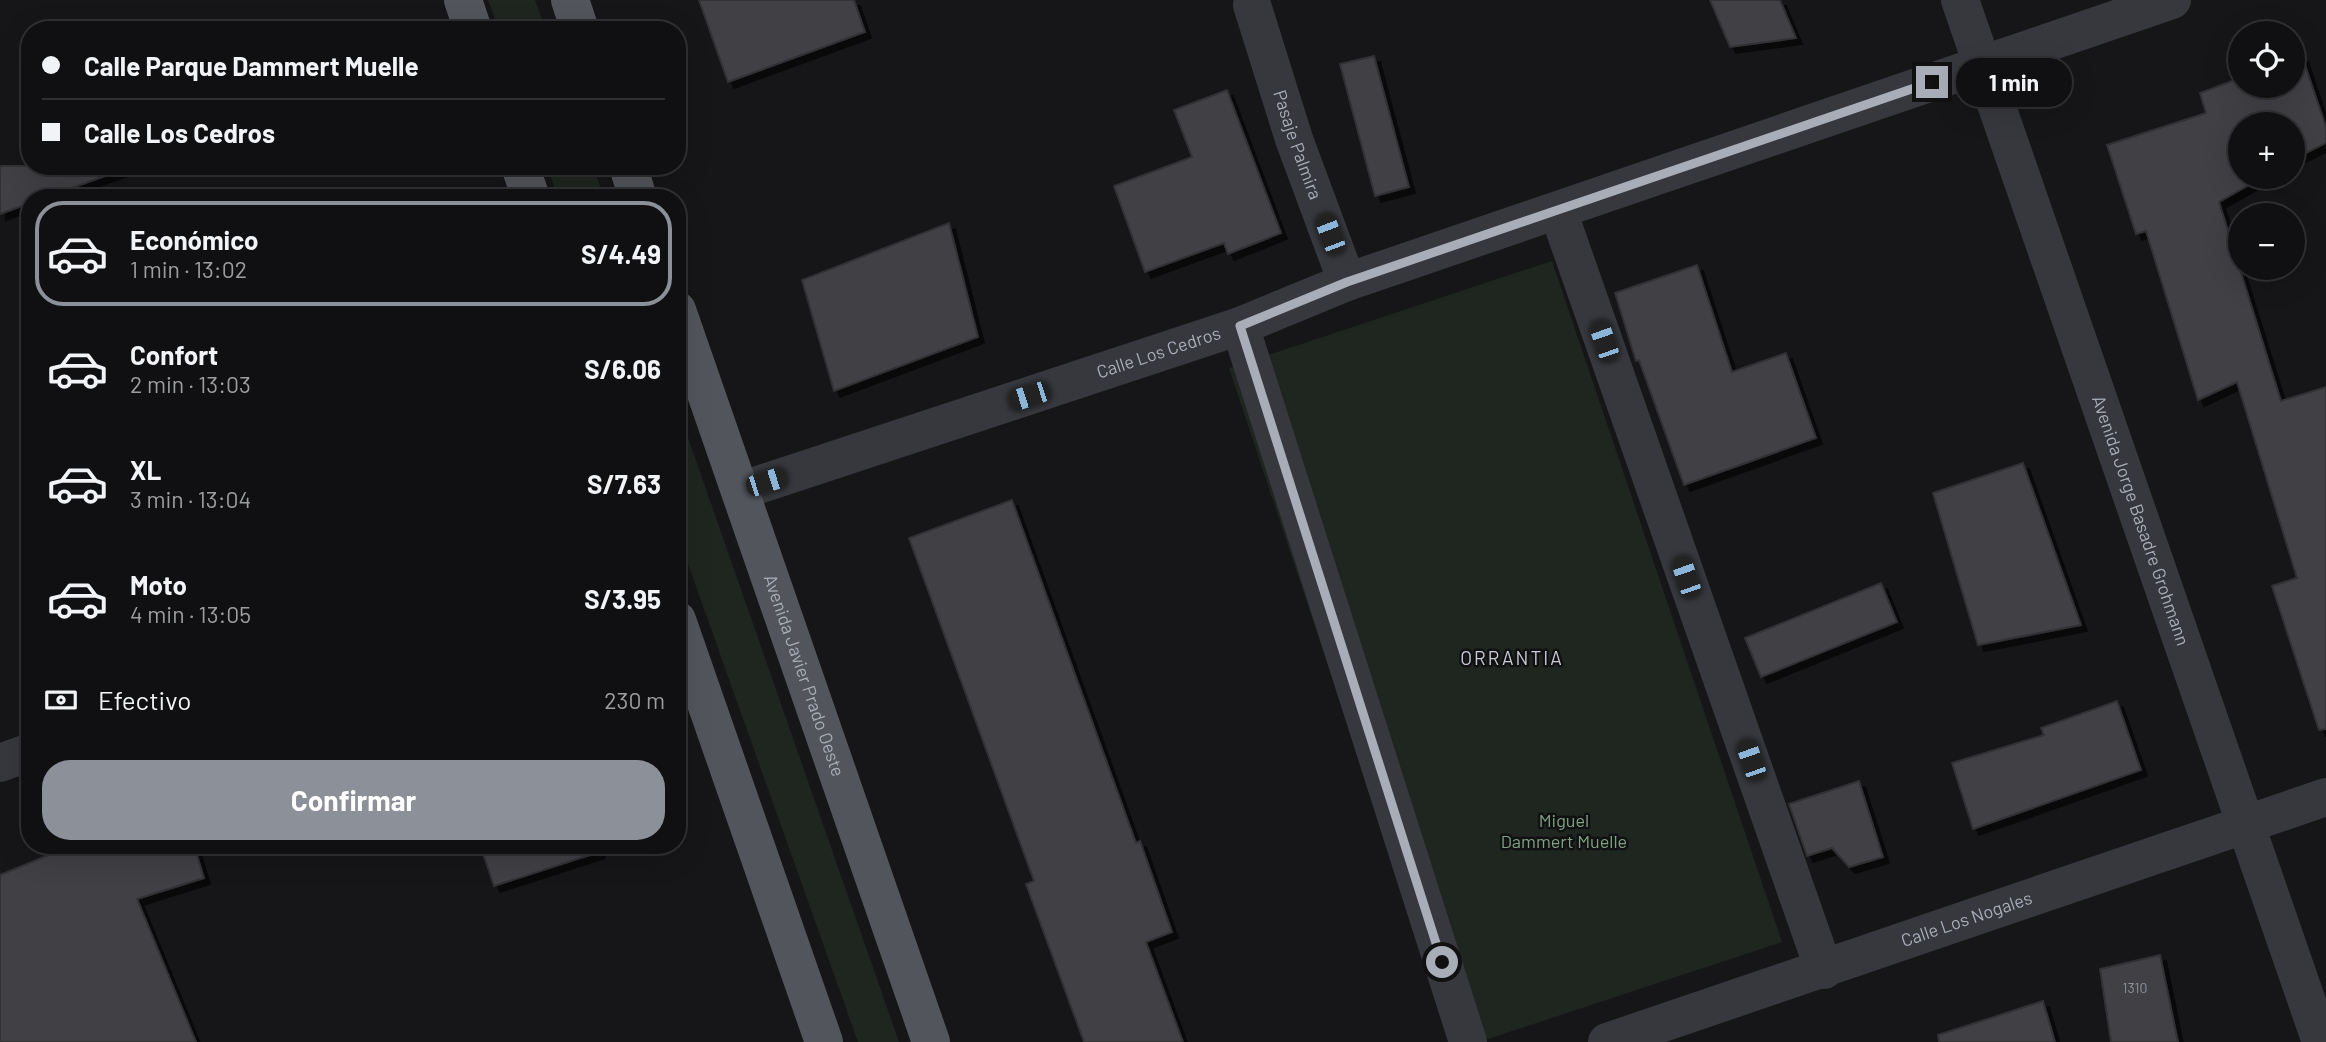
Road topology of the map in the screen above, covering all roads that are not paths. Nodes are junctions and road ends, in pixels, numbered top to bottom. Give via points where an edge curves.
1 (463, 0) edge
2 (570, 0) edge
3 (1960, 0) edge
4 (2172, 0) edge
5 (1245, 2) edge
6 (470, 21) edge
7 (577, 21) edge
8 (1982, 65) junction
9 (1558, 211) junction
10 (1347, 282) junction
11 (1240, 326) junction
12 (686, 336) edge
13 (740, 491) junction
14 (686, 646) edge
15 (21, 755) edge
16 (0, 763) edge
17 (2326, 797) edge
18 (2246, 825) junction
19 (1824, 970) junction
20 (824, 1042) edge
21 (931, 1042) edge
22 (1468, 1042) edge
23 (1607, 1042) edge
24 (2321, 1042) edge

1 - 6 main road
2 - 7 main road
3 - 8 street, Avenida Jorge Basadre Grohmann
4 - 8 street, Calle Los Cedros
5 - 10 street, Pasaje Palmira
8 - 9 street, Calle Los Cedros
8 - 18 street, Avenida Jorge Basadre Grohmann
9 - 10 street, Calle Los Cedros
9 - 19 street
10 - 11 street, Calle Los Cedros
11 - 13 street, Calle Los Cedros
11 - 22 street
12 - 13 main road, Avenida Javier Prado Oeste
13 - 21 main road, Avenida Javier Prado Oeste
14 - 20 main road
15 - 16 street
17 - 18 street, Calle Los Nogales
18 - 19 street, Calle Los Nogales
18 - 24 street, Avenida Jorge Basadre Grohmann
19 - 23 street, Calle Los Nogales

